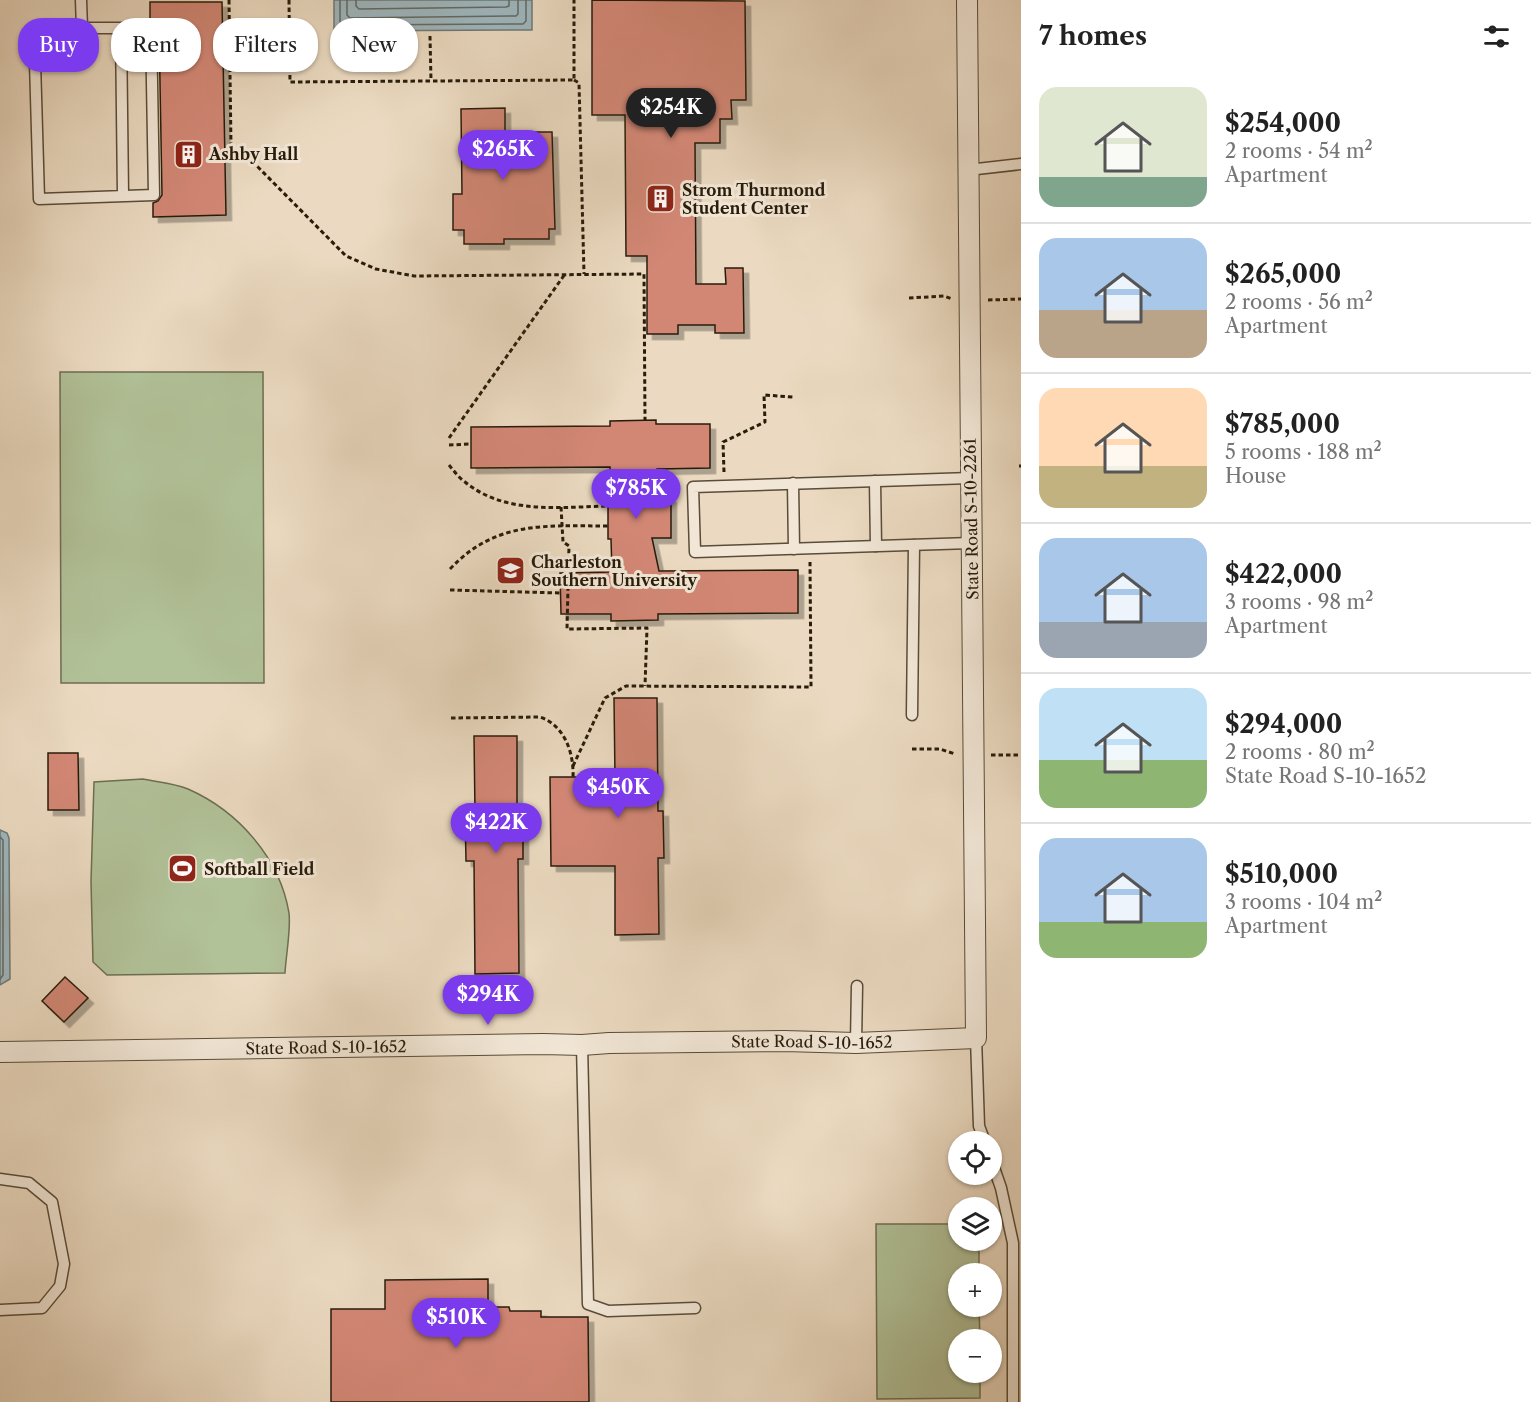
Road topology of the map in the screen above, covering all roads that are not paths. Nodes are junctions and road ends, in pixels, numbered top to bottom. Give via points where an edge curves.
1 (81, 0) edge
2 (967, 0) edge
3 (82, 18) edge
4 (35, 72) edge
5 (122, 72) edge
6 (152, 72) edge
7 (1021, 164) edge
8 (968, 170) junction
9 (123, 196) junction
10 (971, 478) junction
11 (875, 481) junction
12 (793, 483) junction
13 (971, 543) junction
14 (914, 545) junction
15 (876, 546) junction
16 (794, 549) junction
17 (912, 715) dead end
18 (857, 986) dead end
19 (976, 1038) junction
20 (856, 1043) junction
21 (582, 1045) junction
22 (0, 1052) edge
23 (981, 1131) edge
24 (0, 1179) edge
25 (1000, 1185) edge
26 (694, 1308) dead end
27 (0, 1310) edge
28 (1013, 1402) edge

1 - 3 lane
2 - 8 street, State Road S-10-2261
4 - 9 lane via 39,199
5 - 9 lane
6 - 9 lane via 153,195
7 - 8 lane
8 - 10 street, State Road S-10-2261
10 - 11 lane
10 - 13 street, State Road S-10-2261
11 - 12 lane
11 - 15 lane
12 - 16 lane
12 - 16 lane via 693,487 695,552
13 - 14 lane
13 - 19 street, State Road S-10-2261
14 - 15 lane
14 - 17 lane
15 - 16 lane
18 - 20 lane
19 - 20 street, State Road S-10-1652
19 - 23 lane
20 - 21 street, State Road S-10-1652
21 - 22 street, State Road S-10-1652
21 - 26 lane via 588,1304 608,1311
24 - 27 lane via 29,1183 52,1202 64,1264 60,1287 42,1308
25 - 28 lane via 1013,1243

